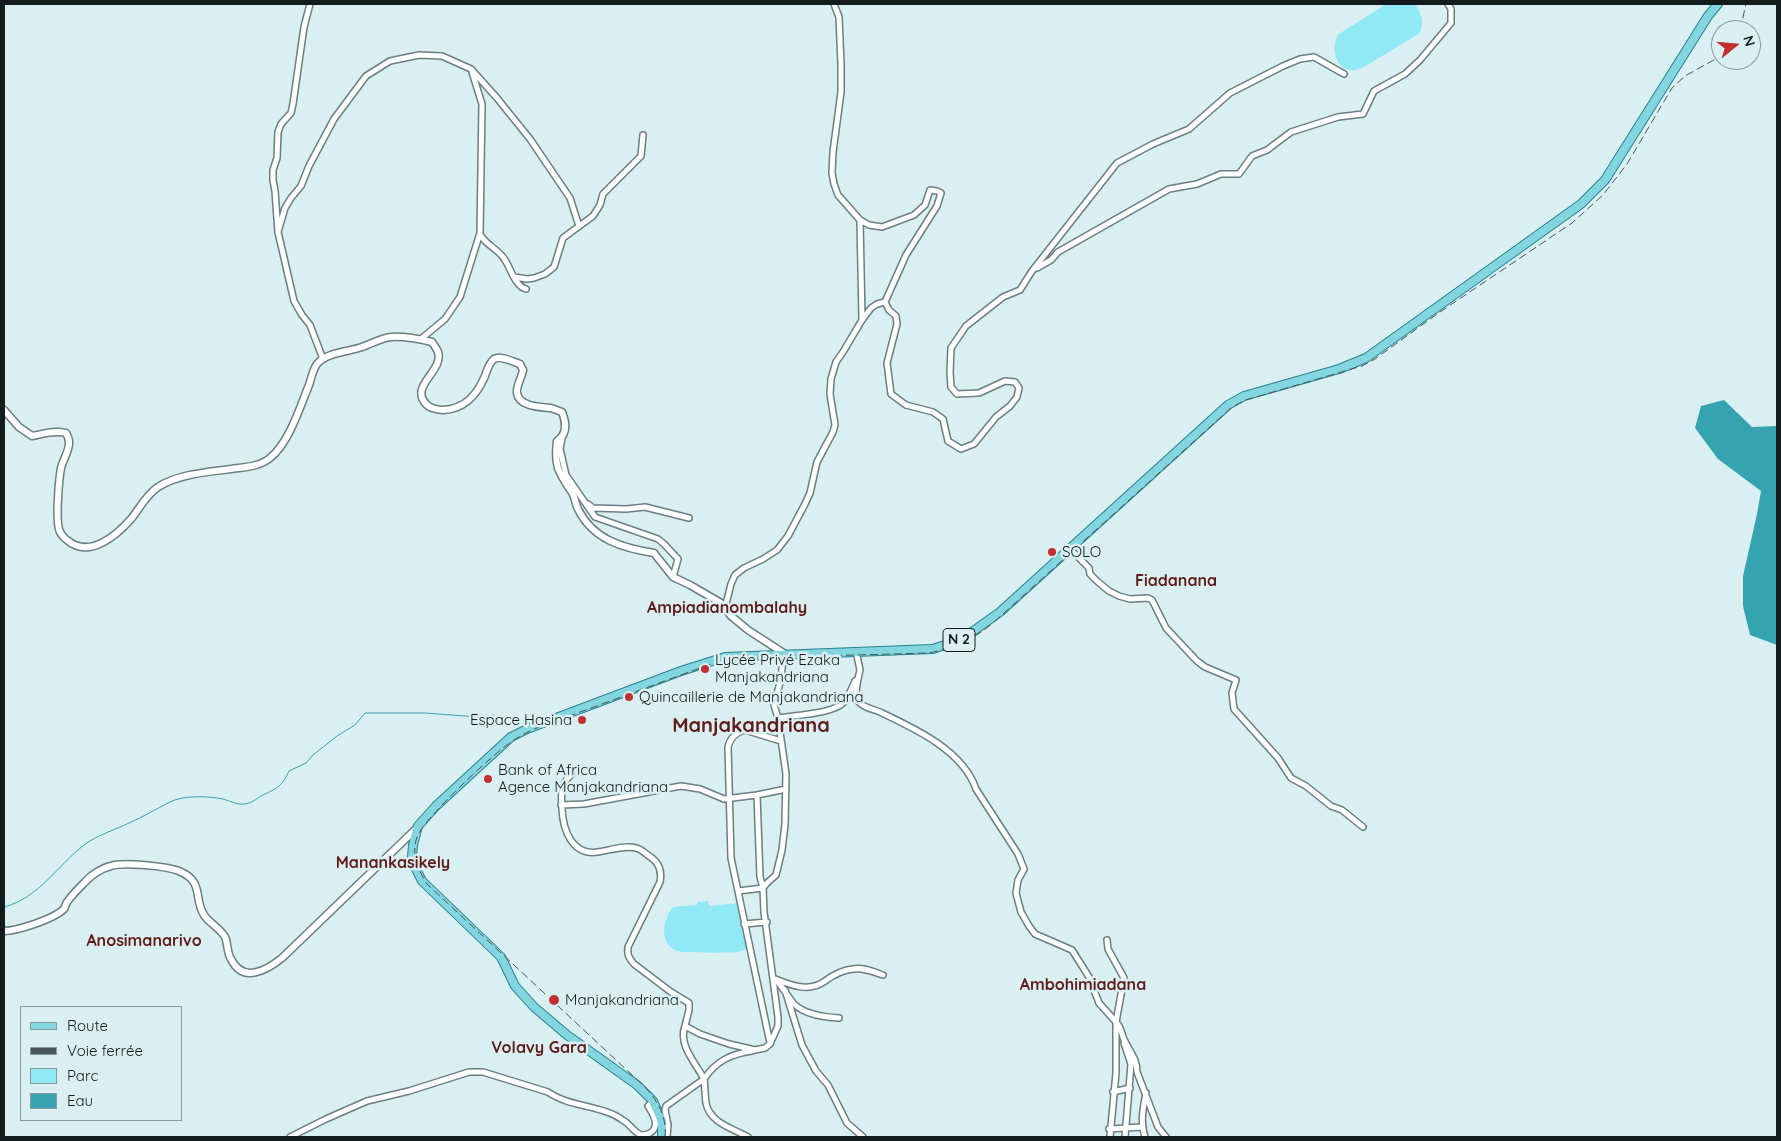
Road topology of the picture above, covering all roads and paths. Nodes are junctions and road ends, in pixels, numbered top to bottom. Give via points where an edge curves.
1 (310, 4) edge
2 (834, 4) edge
3 (1448, 4) edge
4 (1718, 4) edge
5 (471, 69) junction
6 (1344, 74) dead end
7 (643, 134) dead end
8 (860, 220) junction
9 (579, 226) junction
10 (278, 232) junction
11 (480, 233) junction
12 (1032, 271) junction
13 (514, 277) junction
14 (526, 289) dead end
15 (885, 302) junction
16 (862, 320) junction
17 (421, 339) junction
18 (323, 359) junction
19 (4, 410) edge
20 (562, 438) junction
21 (584, 500) junction
22 (689, 518) dead end
23 (1071, 547) junction
24 (673, 577) junction
25 (725, 608) junction
26 (856, 651) junction
27 (786, 654) junction
28 (858, 679) junction
29 (778, 718) junction
30 (781, 741) junction
31 (572, 774) dead end
32 (786, 789) junction
33 (756, 795) junction
34 (729, 799) junction
35 (562, 805) junction
36 (418, 826) junction
37 (1363, 827) dead end
38 (764, 888) junction
39 (738, 891) junction
40 (767, 922) junction
41 (744, 924) junction
42 (4, 931) edge
43 (1107, 940) dead end
44 (883, 975) dead end
45 (773, 978) junction
46 (785, 990) junction
47 (839, 1018) dead end
48 (1116, 1022) junction
49 (685, 1026) junction
50 (1123, 1038) junction
51 (770, 1044) junction
52 (755, 1050) junction
53 (704, 1079) junction
54 (1130, 1088) junction
55 (1114, 1092) junction
56 (1146, 1093) junction
57 (653, 1101) junction
58 (1141, 1127) junction
59 (1125, 1128) junction
60 (1110, 1129) junction
61 (290, 1137) edge
62 (662, 1137) edge
63 (667, 1137) edge
64 (748, 1137) edge
65 (863, 1137) edge
66 (1110, 1137) edge
67 (1125, 1137) edge
68 (1145, 1137) edge
69 (1166, 1137) edge

1 - 10 street via 291,113 278,132 278,158 272,180 276,191
2 - 8 street via 839,17 841,64 841,92 833,152 834,184 838,195
3 - 12 street via 1451,23 1435,44 1405,74 1374,91 1363,114 1338,117 1291,132 1267,150 1252,156 1239,174 1221,174 1197,184 1169,189 1058,252
4 - 23 main road, N 2 via 1605,180 1581,204 1366,358 1244,396 1228,405
5 - 9 street via 535,147 570,198
5 - 10 street via 442,56 419,55 390,61 366,76 334,119 301,186 285,208
5 - 11 street via 482,104
6 - 12 street via 1314,57 1300,58 1230,93 1189,129 1118,163
7 - 9 street via 641,156 603,194 593,216
8 - 15 street via 877,228 888,226 919,211 925,205 930,190 941,193 937,206 906,255
8 - 16 street
9 - 13 street via 563,238 554,267 545,274 527,279
10 - 18 street via 294,301 310,325
11 - 13 street via 504,258
11 - 17 street via 460,297 446,319
12 - 15 street via 1020,290 1003,297 966,326 951,348 951,387 956,394 979,393 1005,381 1015,382 1019,388 1010,406 996,417 974,444 961,449 948,441 943,418 906,405 891,394 887,363 897,324 896,316
13 - 14 street
15 - 16 street via 871,308
16 - 25 street via 836,362 830,394 835,425 817,462 806,504 777,550 736,575
17 - 18 street via 390,337
17 - 20 street via 432,342 438,352 435,370 422,386 426,405 438,410 454,410 470,401 489,364 499,357 520,364 523,370 517,393 520,399 531,406 562,412 565,419
18 - 19 street via 316,365 292,426 271,458 258,465 206,472 158,487 111,538 95,547 80,547 68,541 60,531 59,486 70,438 62,432 32,436
20 - 21 street via 560,449 566,475
20 - 24 street via 558,441 555,455 558,470 573,492 583,518 614,544 654,553
21 - 22 street via 593,508 645,506
21 - 24 street via 595,517 664,544 678,559
23 - 26 main road, N 2 via 1000,612 962,639 933,649
23 - 37 street via 1089,568 1090,574 1109,591 1119,596 1152,600 1166,628 1197,661 1236,680 1232,693 1234,708 1278,758 1291,778
24 - 25 street
25 - 27 street via 748,630
26 - 27 main road, N 2
26 - 28 street via 860,670
27 - 29 street via 774,704
27 - 36 main road, N 2 via 725,657 527,729 511,737
28 - 29 street via 840,706
28 - 48 street via 858,702 912,727 938,743 966,768 1024,869 1016,893 1029,926 1035,934 1072,950 1089,976 1099,1003
29 - 30 street
30 - 32 street
30 - 34 street via 745,730 730,739
31 - 35 street via 561,789
32 - 33 street
32 - 38 street via 782,850 776,875
33 - 34 street
33 - 38 street via 760,877
34 - 35 street via 681,786
34 - 39 street via 731,858
35 - 49 street via 564,829 579,848 588,852 633,847 655,860 661,873 660,882 627,953 634,964 689,1003
36 - 42 street via 282,958 270,968 254,974 235,966 225,937 203,914 193,882 178,870 151,865 111,865 86,881 64,909 45,920
36 - 57 main road, N 2 via 412,857 422,881 501,957 515,986 534,1007 637,1085
38 - 39 street
38 - 40 street
39 - 41 street
40 - 41 street
40 - 45 street
41 - 51 street
43 - 48 street via 1108,949 1124,978
44 - 45 street via 853,969 804,988
45 - 46 street
45 - 51 street via 778,1026
46 - 47 street via 794,1004 804,1010 822,1017
46 - 65 street via 802,1046 828,1085 847,1123
48 - 50 street
48 - 55 street
49 - 52 street via 722,1042
49 - 53 street via 682,1033 688,1053
50 - 54 street via 1132,1064
50 - 56 street via 1134,1055
51 - 52 street
52 - 53 street via 721,1060
53 - 63 street via 666,1106
53 - 64 street via 706,1101 712,1116
54 - 55 street
54 - 59 street
55 - 60 street
56 - 58 street
56 - 69 street via 1158,1127
57 - 61 street via 648,1106 656,1123 649,1134 643,1135 607,1112 483,1072 469,1072 367,1101
57 - 62 main road, N 2 via 662,1121
58 - 59 street
58 - 68 street
59 - 60 street
59 - 67 street
60 - 66 street

